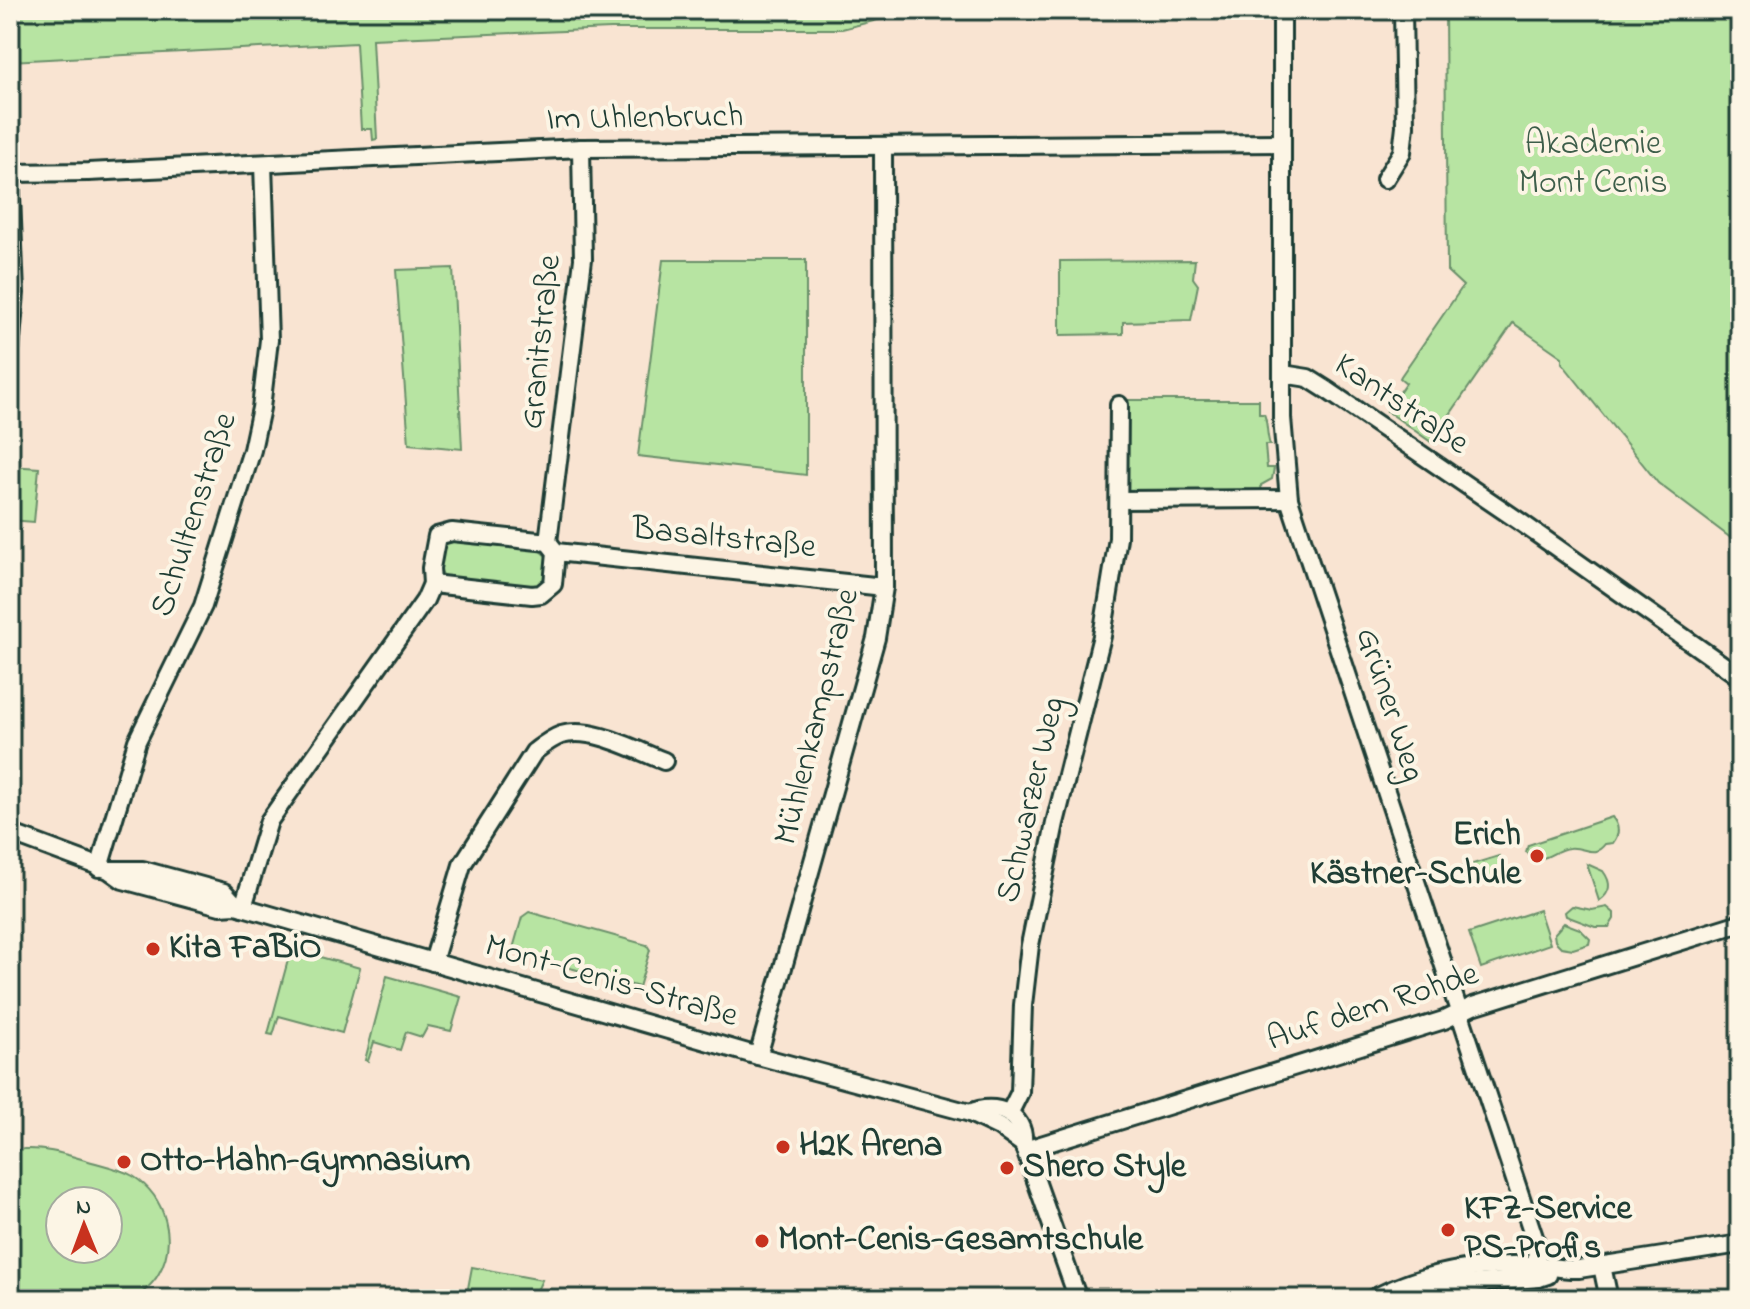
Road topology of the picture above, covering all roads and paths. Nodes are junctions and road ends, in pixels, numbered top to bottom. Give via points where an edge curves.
1 (1282, 10) edge
2 (1403, 10) edge
3 (1282, 143) junction
4 (883, 147) junction
5 (581, 148) junction
6 (263, 164) junction
7 (10, 173) edge
8 (1385, 179) dead end
9 (10, 351) edge
10 (1283, 374) junction
11 (1119, 405) dead end
12 (1289, 499) junction
13 (1119, 500) junction
14 (552, 547) junction
15 (432, 584) junction
16 (884, 587) junction
17 (1740, 677) edge
18 (664, 761) dead end
19 (10, 833) edge
20 (104, 869) junction
21 (239, 906) junction
22 (1740, 923) edge
23 (433, 962) junction
24 (1460, 1011) junction
25 (758, 1056) junction
26 (970, 1113) junction
27 (1009, 1114) junction
28 (1024, 1147) junction
29 (1740, 1244) edge
30 (1602, 1266) junction
31 (1539, 1272) junction
32 (1078, 1299) edge
33 (1372, 1299) edge
34 (1406, 1299) edge
35 (1609, 1299) edge

1 - 3 street, Kantstraße
2 - 8 street via 1405,126 1402,152
3 - 4 street, Im Uhlenbruch
3 - 10 street, Kantstraße
4 - 5 street, Im Uhlenbruch
4 - 16 street, Mühlenkampstraße
5 - 6 street, Im Uhlenbruch
5 - 14 street, Granitstraße via 583,259
6 - 7 street, Im Uhlenbruch
6 - 20 street, Schultenstraße via 269,340 252,450 203,606 137,741
7 - 9 street via 15,293
10 - 12 street, Grüner Weg
10 - 17 street, Kantstraße via 1317,384
11 - 13 street, Schwarzer Weg
12 - 13 street
12 - 24 street, Grüner Weg
13 - 27 street, Schwarzer Weg via 1102,636 1030,945 1020,1092
14 - 15 street, Granitstraße via 553,584 541,594
14 - 15 street via 444,533 434,543
14 - 16 street, Basaltstraße
15 - 21 street via 269,821
16 - 25 street, Mühlenkampstraße via 876,638
18 - 23 street via 579,734 564,734 534,752 462,865
19 - 20 street, Mont-Cenis-Straße
20 - 21 street, Mont-Cenis-Straße via 123,880 220,906
21 - 23 street, Mont-Cenis-Straße
22 - 24 street, Auf dem Rohde
23 - 25 street, Mont-Cenis-Straße
24 - 28 street, Auf dem Rohde
24 - 31 street, Grüner Weg via 1535,1240
25 - 26 street, Mont-Cenis-Straße
26 - 27 street, Mont-Cenis-Straße via 983,1107
26 - 28 street, Mont-Cenis-Straße
27 - 28 street via 1021,1125
28 - 32 street
29 - 30 street
30 - 31 street
30 - 35 street
31 - 33 street via 1442,1273
31 - 34 street via 1444,1287

